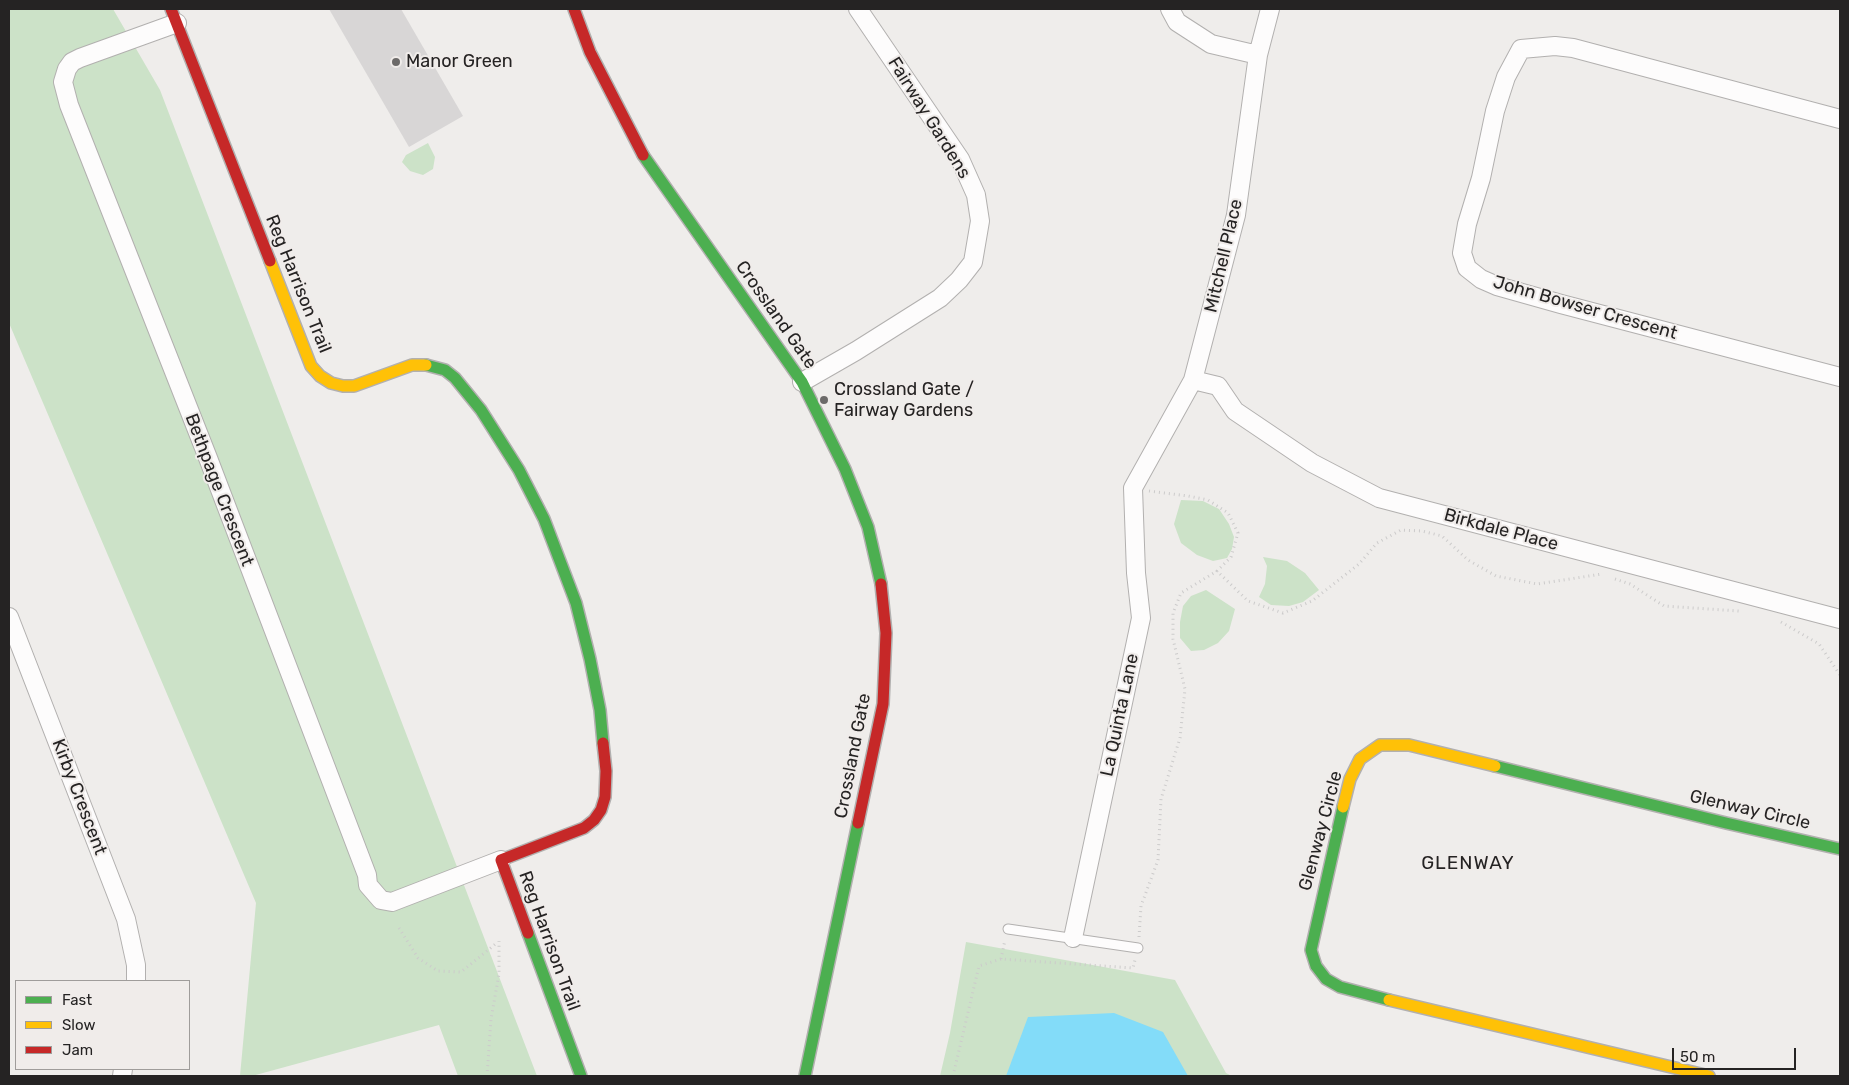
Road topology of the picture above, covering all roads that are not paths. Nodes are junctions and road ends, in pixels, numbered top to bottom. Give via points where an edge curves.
1 (574, 9) edge
2 (858, 9) edge
3 (1170, 9) edge
4 (1270, 9) edge
5 (174, 16) edge
6 (1258, 55) junction
7 (1840, 119) edge
8 (1840, 377) edge
9 (1194, 380) junction
10 (802, 382) junction
11 (1133, 488) joint
12 (9, 617) edge
13 (1840, 619) edge
14 (1840, 849) edge
15 (500, 860) junction
16 (1008, 930) road end
17 (1073, 938) junction
18 (1138, 948) road end
19 (136, 980) edge
20 (581, 1076) edge
21 (805, 1076) edge
22 (1708, 1076) edge

1 - 10 street, Crossland Gate via 590,52 643,156
2 - 10 street, Fairway Gardens via 960,159 976,195 980,221 973,262 940,298
3 - 6 street via 1177,22 1211,44
4 - 6 street, Mitchell Place
5 - 15 street, Reg Harrison Trail via 311,366 331,384 343,386 354,386 412,365 445,370 481,410 519,470 561,561 576,603 597,693 606,771 605,797 601,810 584,828
5 - 15 street, Bethpage Crescent via 72,62 63,82 367,875 368,885 381,900 392,902
6 - 9 street, Mitchell Place via 1236,214
7 - 8 street, John Bowser Crescent via 1573,48 1521,48 1495,111 1462,253 1467,268 1497,286
9 - 11 street, Mitchell Place
9 - 13 street, Birkdale Place via 1218,386 1235,411 1312,463 1379,498
10 - 21 street, Crossland Gate via 845,469 868,527 880,574 886,633 884,704
11 - 17 street, La Quinta Lane via 1140,618
12 - 19 street, Kirby Crescent via 126,919
14 - 22 street, Glenway Circle via 1409,745 1380,745 1360,759 1350,779 1311,950 1316,966 1326,979 1340,988
15 - 20 street, Reg Harrison Trail
16 - 17 lane
17 - 18 lane

